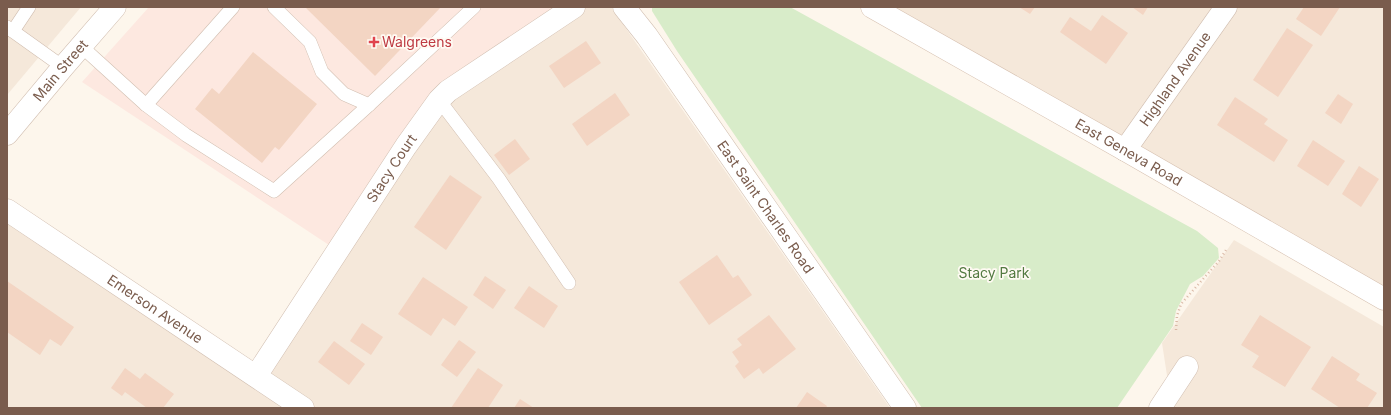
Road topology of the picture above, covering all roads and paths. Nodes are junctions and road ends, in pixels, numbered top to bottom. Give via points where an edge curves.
1 (29, 7) edge
2 (115, 7) edge
3 (233, 7) edge
4 (274, 7) edge
5 (474, 7) edge
6 (574, 7) edge
7 (624, 7) edge
8 (872, 7) edge
9 (1226, 7) edge
10 (10, 29) edge
11 (81, 46) junction
12 (63, 67) junction
13 (439, 100) junction
14 (146, 105) junction
15 (369, 105) junction
16 (7, 134) edge
17 (1125, 150) junction
18 (7, 210) edge
19 (1226, 250) dead end
20 (569, 283) dead end
21 (1384, 299) edge
22 (1176, 330) dead end
23 (1187, 367) dead end
24 (256, 376) junction
25 (303, 408) edge
26 (904, 408) edge
27 (1160, 408) edge

1 - 10 lane
2 - 11 street, Main Street
3 - 14 lane
4 - 15 lane via 310,42 322,72 344,94
5 - 15 lane
6 - 13 street, Stacy Court via 448,91
7 - 26 street, East Saint Charles Road via 647,36
8 - 17 street, East Geneva Road
9 - 17 street, Highland Avenue
10 - 12 lane
11 - 12 street, Main Street
11 - 14 lane
12 - 16 street, Main Street
13 - 20 lane via 499,179
13 - 24 street, Stacy Court via 406,146
14 - 15 lane via 186,136 274,191
17 - 21 street, East Geneva Road
18 - 24 street, Emerson Avenue
19 - 22 path via 1220,261 1181,304
23 - 27 street
24 - 25 street, Emerson Avenue

